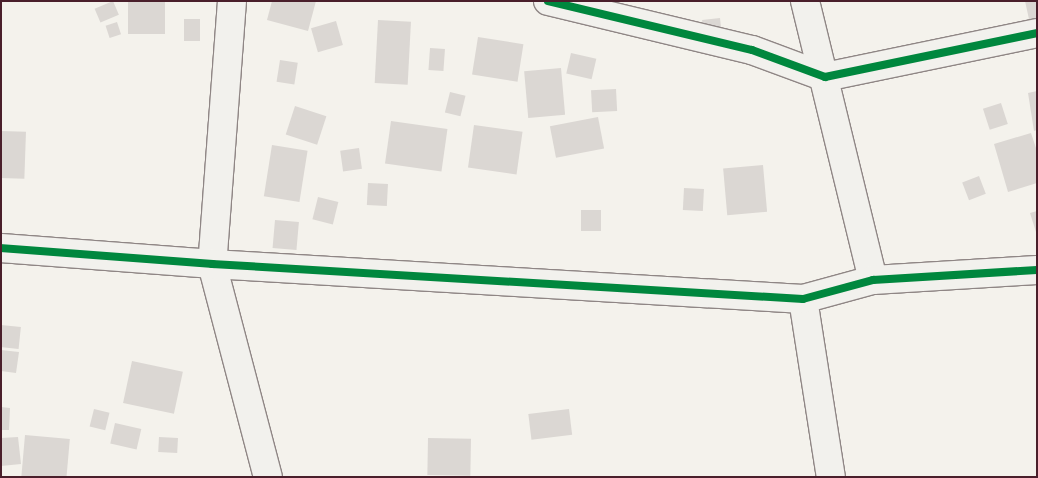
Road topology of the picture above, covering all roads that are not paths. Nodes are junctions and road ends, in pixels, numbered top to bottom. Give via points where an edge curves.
1 (232, 1) edge
2 (548, 1) edge
3 (805, 1) edge
4 (589, 6) edge
5 (1037, 33) edge
6 (825, 77) junction
7 (1, 248) edge
8 (212, 264) junction
9 (1037, 270) edge
10 (873, 280) junction
11 (803, 299) junction
12 (268, 477) edge
13 (832, 477) edge

1 - 8 street
2 - 4 street
3 - 6 street
4 - 6 street via 752,50
5 - 6 street
6 - 10 street
7 - 8 street
8 - 11 street
8 - 12 street
9 - 10 street
10 - 11 street
11 - 13 street

